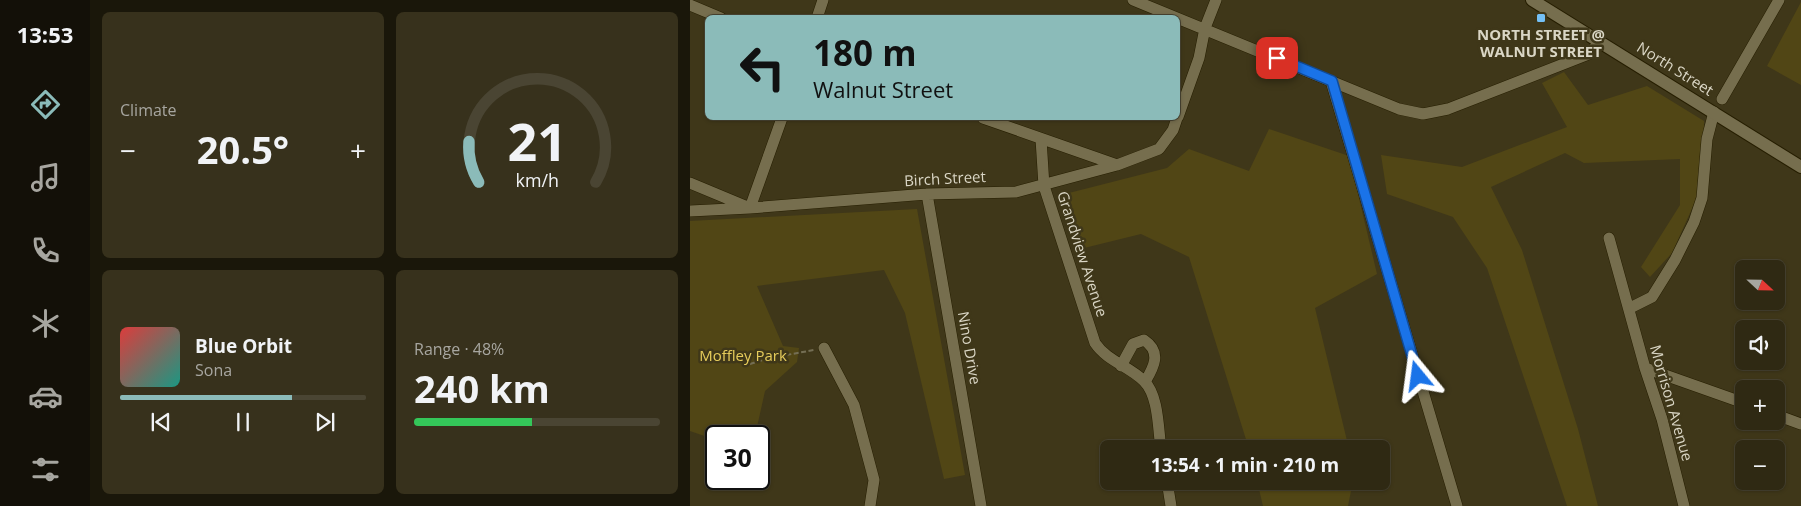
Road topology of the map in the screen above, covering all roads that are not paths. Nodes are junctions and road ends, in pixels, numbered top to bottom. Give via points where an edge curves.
1 (823, 0) edge
2 (1133, 0) edge
3 (1216, 0) edge
4 (1532, 0) edge
5 (1779, 0) edge
6 (690, 5) edge
7 (714, 15) edge
8 (818, 15) edge
9 (1172, 15) edge
10 (1180, 18) edge
11 (1205, 28) junction
12 (1600, 42) junction
13 (1332, 81) junction
14 (1722, 99) dead end
15 (1180, 109) edge
16 (1714, 112) junction
17 (781, 120) edge
18 (988, 120) edge
19 (1176, 120) edge
20 (1042, 140) junction
21 (1117, 165) junction
22 (1801, 167) edge
23 (690, 183) edge
24 (1044, 186) junction
25 (928, 194) junction
26 (750, 208) junction
27 (690, 211) edge
28 (1610, 238) dead end
29 (1630, 308) junction
30 (824, 348) road end
31 (1121, 366) junction
32 (1645, 368) junction
33 (1145, 382) junction
34 (1735, 400) edge
35 (1785, 418) edge
36 (1801, 424) edge
37 (1160, 440) edge
38 (1168, 490) edge
39 (870, 506) edge
40 (981, 506) edge
41 (1171, 506) edge
42 (1456, 506) edge
43 (1684, 506) edge

1 - 8 street
2 - 9 street
3 - 11 street, Birch Street
4 - 12 main road, North Street
5 - 14 street
6 - 7 street
10 - 11 street
11 - 13 street
11 - 15 street, Birch Street via 1199,58
12 - 13 street via 1589,54 1448,110 1423,114 1399,109
12 - 16 main road, North Street
13 - 42 street
16 - 22 main road, North Street
16 - 29 street via 1707,139 1702,198 1694,222 1652,297
17 - 26 street
18 - 20 street
19 - 21 street, Birch Street via 1173,130 1159,148
20 - 21 street
20 - 24 street, Grandview Avenue
21 - 24 street, Birch Street
23 - 26 street
24 - 25 street, Birch Street via 1016,192
24 - 31 street, Grandview Avenue via 1095,343 1102,353
25 - 26 street, Birch Street
25 - 40 street, Nino Drive
26 - 27 street, Birch Street
28 - 29 street, Morrison Avenue
29 - 32 street, Morrison Avenue
30 - 39 street via 854,404 874,480
31 - 33 street, Grandview Avenue
31 - 33 street via 1133,344 1144,340 1152,345 1156,356
32 - 34 street
32 - 43 street, Morrison Avenue
33 - 37 street via 1153,397
35 - 36 street
38 - 41 street

